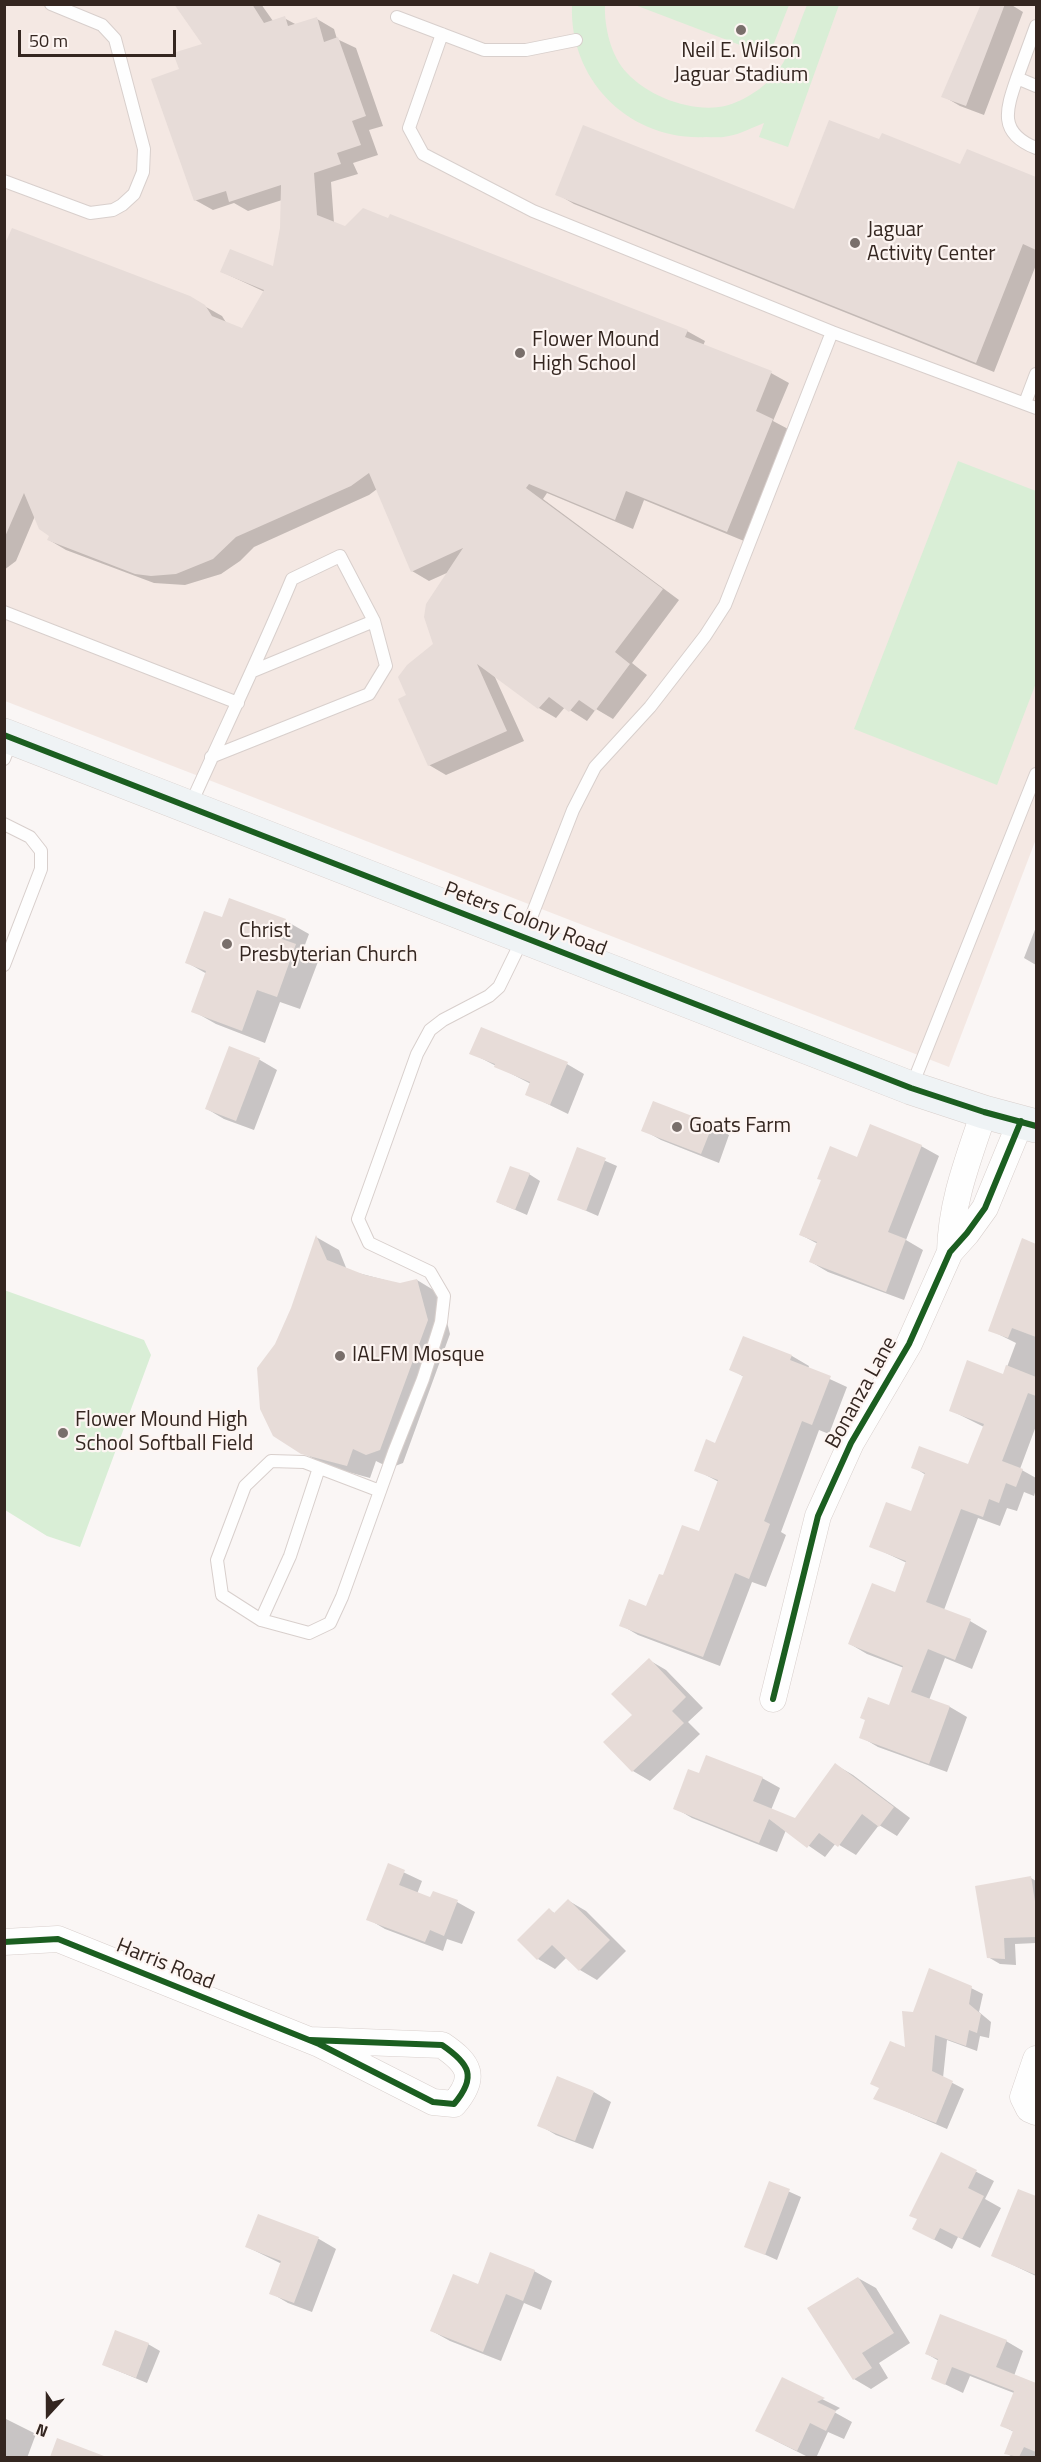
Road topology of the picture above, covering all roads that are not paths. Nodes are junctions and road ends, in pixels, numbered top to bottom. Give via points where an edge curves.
1 (51, 4) edge
2 (397, 17) dead end
3 (1036, 26) edge
4 (442, 34) junction
5 (576, 40) dead end
6 (1017, 78) junction
7 (1036, 86) edge
8 (1036, 148) edge
9 (4, 181) edge
10 (831, 332) junction
11 (1036, 374) edge
12 (1031, 406) edge
13 (4, 612) edge
14 (374, 621) junction
15 (253, 671) junction
16 (238, 703) junction
17 (7, 744) edge
18 (211, 757) junction
19 (1036, 774) edge
20 (190, 807) junction
21 (4, 824) edge
22 (523, 938) junction
23 (4, 965) edge
24 (911, 1088) junction
25 (984, 1112) junction
26 (1029, 1124) edge
27 (950, 1252) junction
28 (319, 1468) junction
29 (380, 1491) junction
30 (261, 1620) junction
31 (773, 1700) dead end
32 (4, 1942) edge
33 (310, 2040) junction
34 (1036, 2059) edge
35 (1036, 2112) edge

1 - 9 lane via 102,25 115,39 144,149 142,178 122,206 98,213
2 - 4 lane
3 - 6 lane
4 - 5 lane via 484,50 526,50
4 - 10 lane via 409,128 423,154 533,211
6 - 7 lane
6 - 8 lane via 1008,104 1008,120 1018,138
10 - 12 lane
10 - 22 lane via 725,605 650,707 595,767 573,810
11 - 12 lane
13 - 16 lane
14 - 15 lane
14 - 15 lane via 340,556 292,579
14 - 18 lane via 386,666 369,694
15 - 16 lane
16 - 18 lane
17 - 20 street, Peters Colony Road
18 - 20 lane
19 - 24 lane
20 - 22 street, Peters Colony Road
21 - 23 lane via 30,837 41,851 41,869
22 - 24 street, Peters Colony Road
22 - 29 lane via 499,987 430,1030 417,1054 358,1218 369,1243 430,1272 444,1296 441,1322 423,1380
24 - 25 street, Peters Colony Road
25 - 26 street, Peters Colony Road
25 - 27 street, Bonanza Lane via 956,1197
26 - 27 street, Bonanza Lane via 985,1208
27 - 31 street, Bonanza Lane via 909,1344 851,1443 818,1516
28 - 29 lane
28 - 30 lane via 290,1556
28 - 30 lane via 304,1462 271,1461 245,1486 217,1560 222,1595
29 - 30 lane via 330,1623 309,1633
32 - 33 street, Harris Road via 58,1939
33 - 33 street, Harris Road via 442,2045 455,2054 469,2079 454,2104 433,2102
34 - 35 street via 1023,2097 1029,2109

